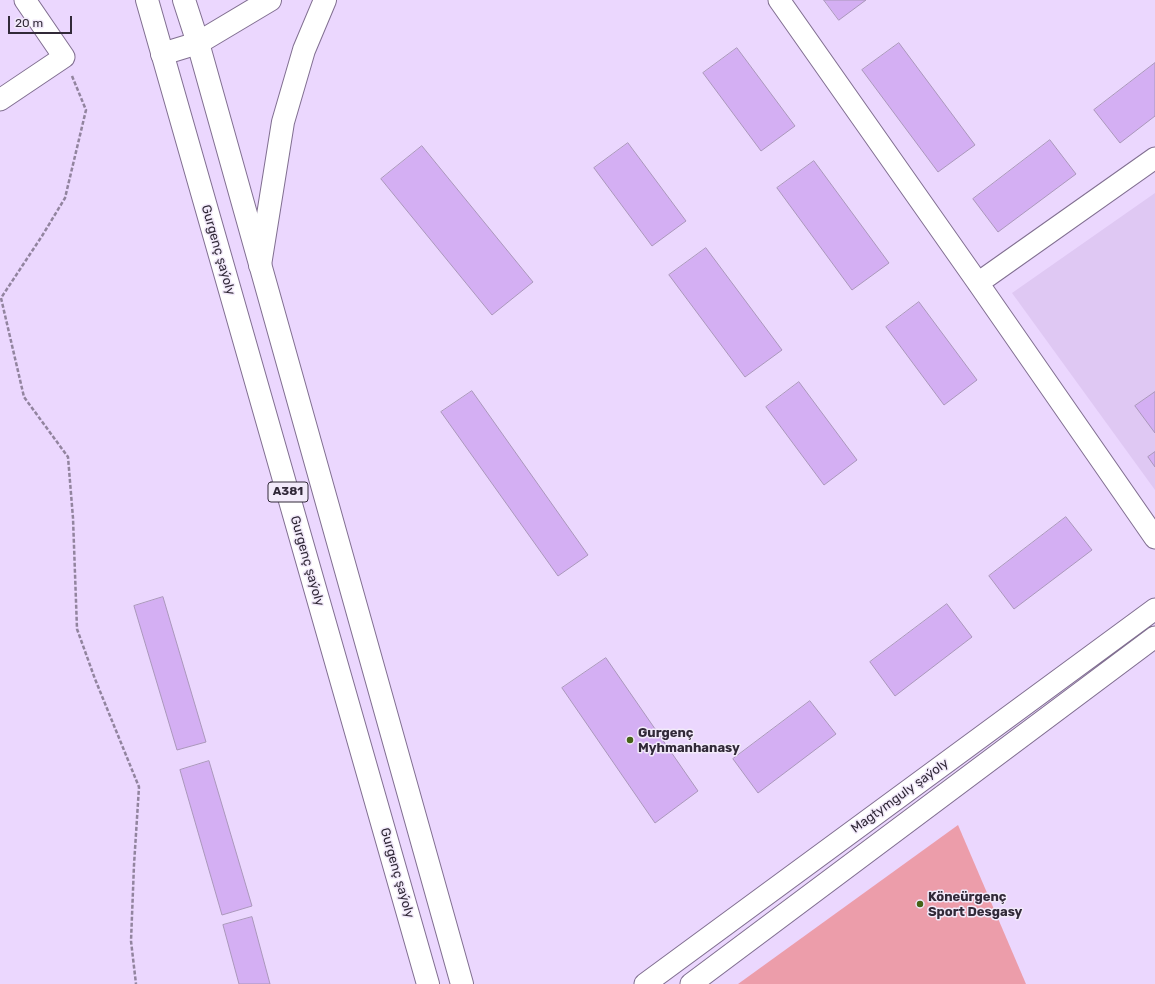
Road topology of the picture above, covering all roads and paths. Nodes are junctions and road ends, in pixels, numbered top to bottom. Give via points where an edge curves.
1 (25, 0) edge
2 (147, 0) edge
3 (184, 0) edge
4 (270, 0) edge
5 (325, 0) edge
6 (779, 0) edge
7 (198, 43) junction
8 (162, 54) junction
9 (64, 57) junction
10 (0, 100) edge
11 (1155, 158) edge
12 (260, 265) junction
13 (978, 283) junction
14 (1155, 538) edge
15 (1155, 609) edge
16 (1155, 637) edge
17 (136, 984) edge
18 (428, 984) edge
19 (462, 984) edge
20 (645, 984) edge
21 (691, 984) edge

1 - 9 street
2 - 8 main road, Gurgenç şaýoly / A381
3 - 7 main road, A381
4 - 7 main road
5 - 12 main road via 304,50 283,122
6 - 13 street
7 - 8 main road
7 - 12 main road, A381
8 - 18 main road, Gurgenç şaýoly / A381
9 - 10 street
9 - 17 path via 86,110 65,198 1,298 24,397 68,457 77,629 139,787 131,941
11 - 13 street
12 - 19 main road, A381
13 - 14 street
15 - 20 street, Magtymguly şaýoly
16 - 21 street, Magtymguly şaýoly

